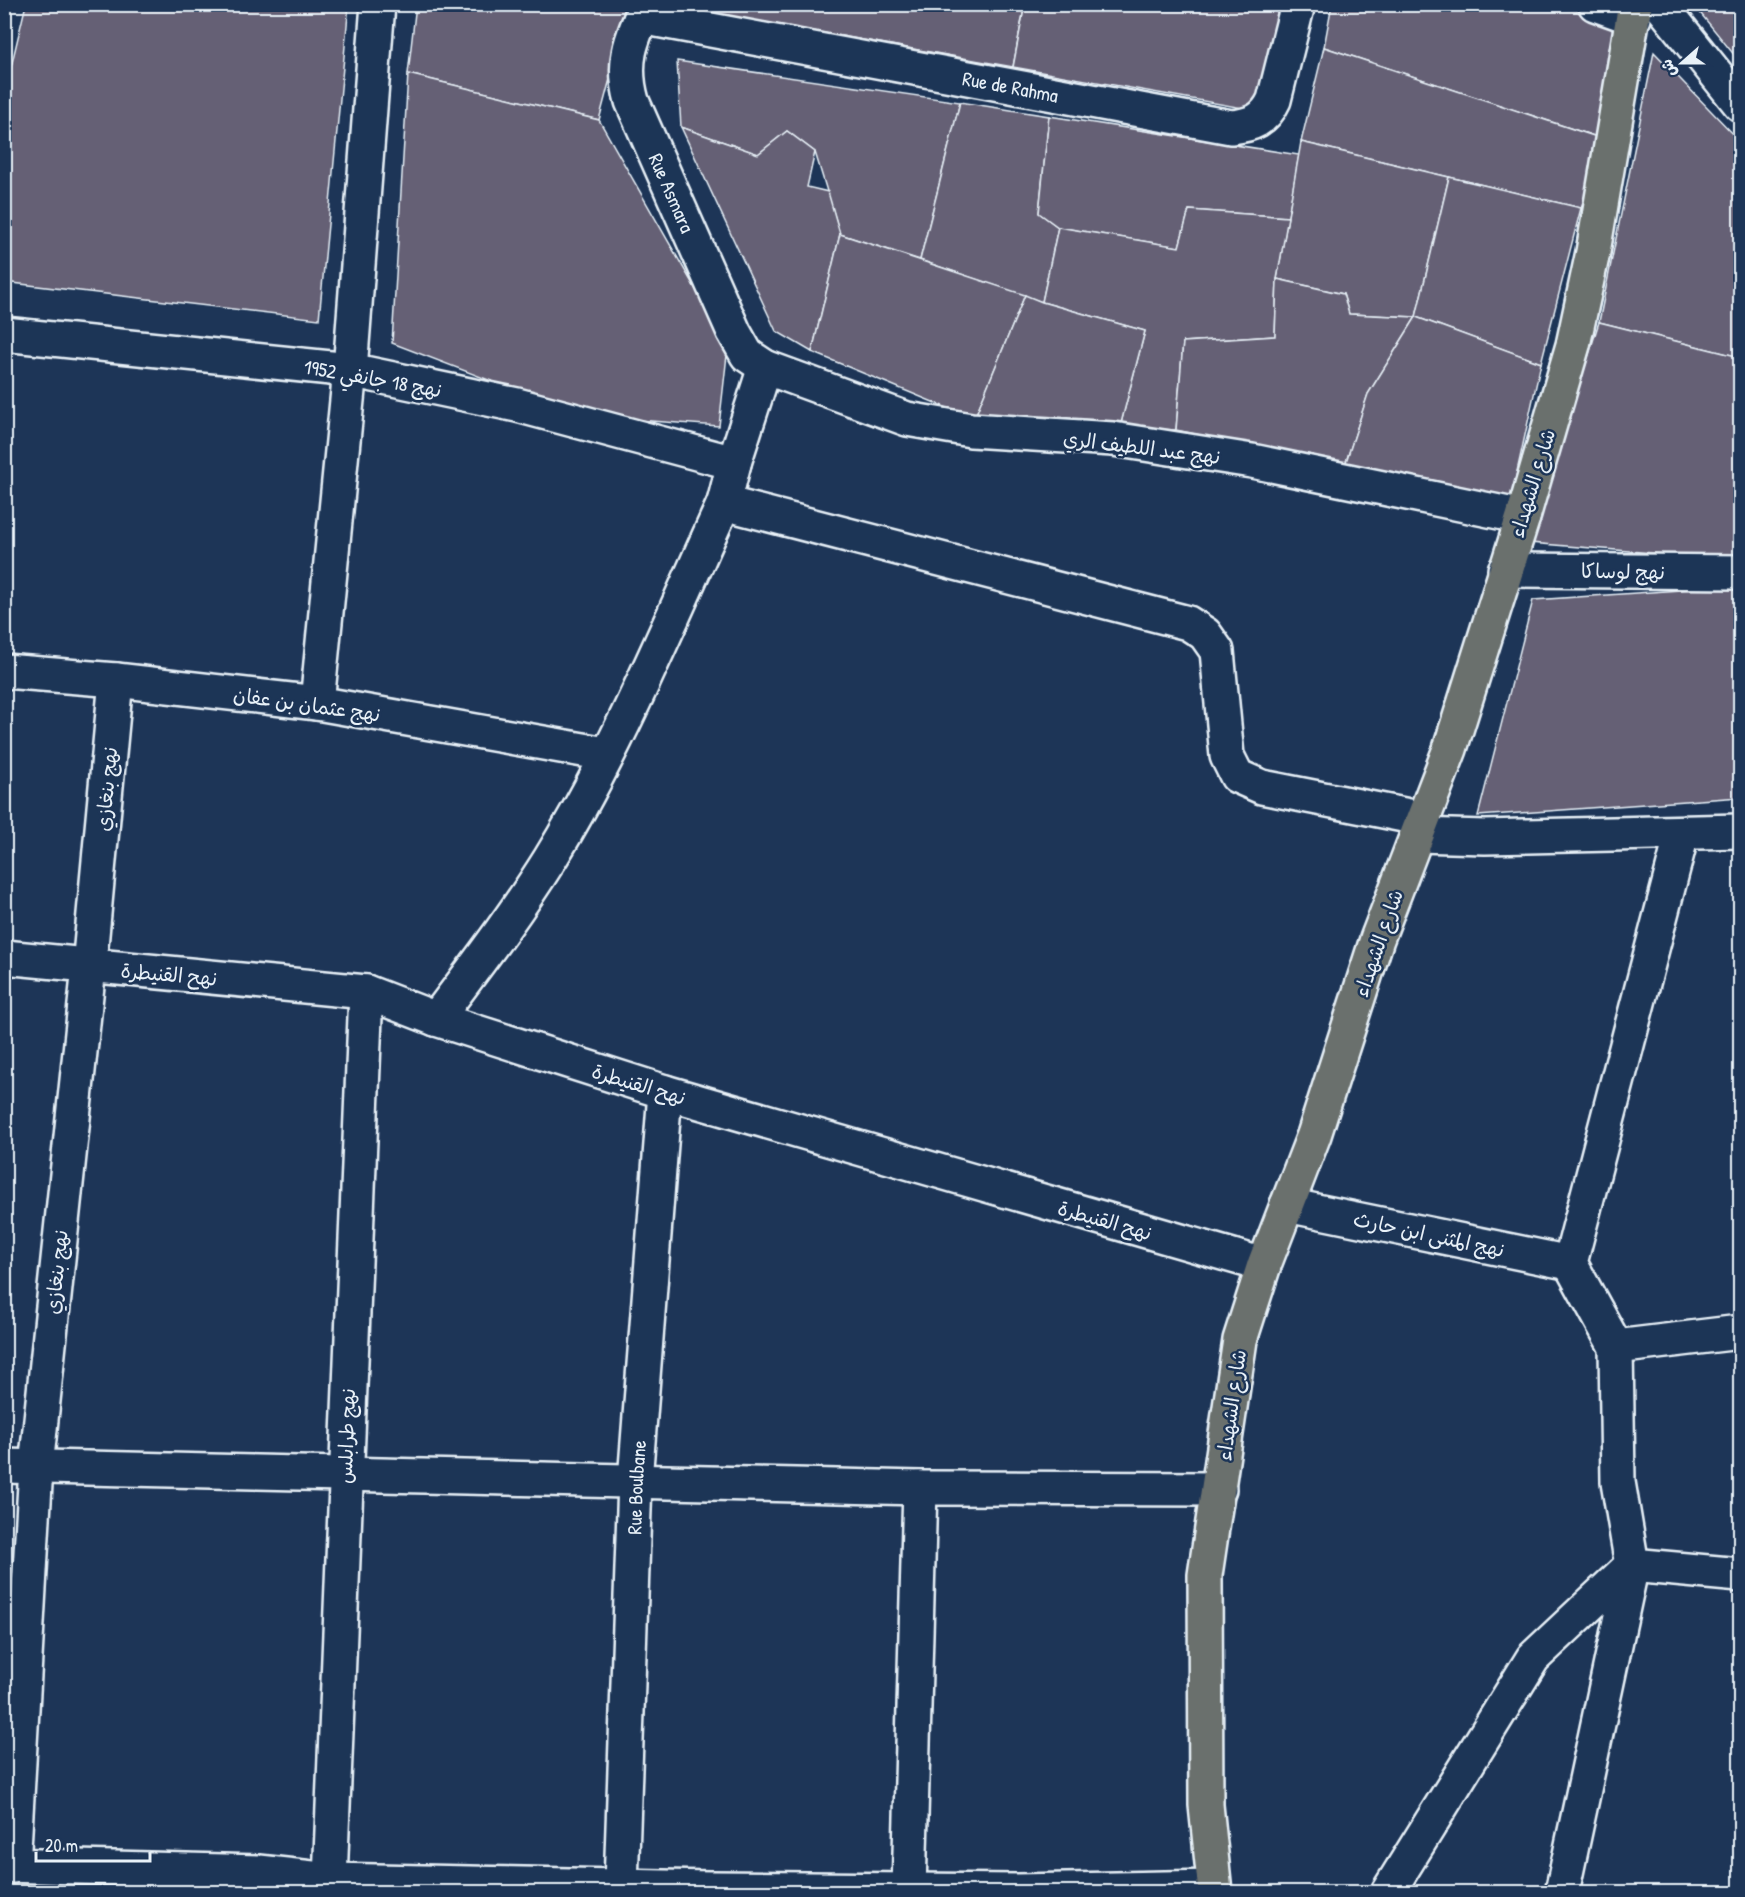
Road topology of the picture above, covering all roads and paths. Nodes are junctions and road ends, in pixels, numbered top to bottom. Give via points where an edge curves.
1 (378, 4) edge
2 (1298, 4) edge
3 (1595, 4) edge
4 (1643, 9) edge
5 (644, 11) edge
6 (1740, 104) edge
7 (4, 334) edge
8 (765, 367) junction
9 (350, 370) junction
10 (734, 462) junction
11 (724, 503) junction
12 (1524, 517) junction
13 (1505, 570) junction
14 (1740, 572) edge
15 (4, 671) edge
16 (116, 680) junction
17 (317, 703) junction
18 (606, 754) junction
19 (1421, 827) junction
20 (1740, 831) edge
21 (1682, 834) junction
22 (4, 957) edge
23 (89, 967) junction
24 (366, 992) junction
25 (436, 1019) junction
26 (665, 1092) junction
27 (1287, 1205) junction
28 (1570, 1263) junction
29 (1264, 1265) junction
30 (1740, 1332) edge
31 (1616, 1347) junction
32 (20, 1466) edge
33 (345, 1474) junction
34 (635, 1481) junction
35 (920, 1488) junction
36 (1219, 1489) junction
37 (1632, 1565) junction
38 (1740, 1575) edge
39 (9, 1866) edge
40 (330, 1880) junction
41 (258, 1882) edge
42 (621, 1885) junction
43 (710, 1890) edge
44 (909, 1890) junction
45 (1214, 1890) edge
46 (1018, 1892) edge
47 (1388, 1893) edge
48 (1562, 1893) edge

1 - 9 street
2 - 5 street, Rue de Rahma via 1269,113 1246,126 1231,127
3 - 4 street
4 - 6 street
4 - 12 main road, شارع الشهداء via 1573,345
5 - 8 street, Rue Asmara via 627,59 626,78 632,101 734,332 747,355
7 - 9 street, نهج 18 جانفي 1952
8 - 10 street
8 - 12 street, نهج عبد اللطيف الري via 907,419 971,429 1124,441 1252,461
9 - 10 street, نهج 18 جانفي 1952 via 517,405
9 - 17 street
10 - 11 street
11 - 18 street
11 - 19 street via 1188,623 1205,634 1217,651 1227,756 1237,776 1262,787
12 - 13 main road, شارع الشهداء
13 - 14 street, نهج لوساكا
13 - 19 main road, شارع الشهداء via 1450,748
15 - 16 street, نهج عثمان بن عفان
16 - 17 street, نهج عثمان بن عفان
16 - 23 street, نهج بنغازي
17 - 18 street, نهج عثمان بن عفان
18 - 25 street via 514,915
19 - 21 street via 1485,837
19 - 27 main road, شارع الشهداء via 1377,939 1314,1135
20 - 21 street
21 - 28 street
22 - 23 street, نهح القنيطرة
23 - 24 street, نهح القنيطرة
23 - 32 street, نهج بنغازي
24 - 25 street, نهح القنيطرة
24 - 33 street, نهج طرابلس
25 - 26 street, نهح القنيطرة
26 - 29 street, نهح القنيطرة
26 - 34 street, Rue Boulbane
27 - 28 street, نهج المثنى ابن حارث
27 - 29 main road, شارع الشهداء
28 - 31 street
29 - 36 main road, شارع الشهداء via 1240,1340
30 - 31 street
31 - 37 street via 1618,1482
32 - 33 street
32 - 39 street, نهج بنغازي
33 - 34 street
33 - 40 street, نهج طرابلس
34 - 35 street
34 - 42 street, Rue Boulbane
35 - 36 street
35 - 44 street
36 - 45 main road, شارع الشهداء via 1204,1575 1206,1805
37 - 38 street
37 - 47 street via 1533,1658
37 - 48 street
39 - 41 street
40 - 41 street
40 - 42 street
42 - 43 street
43 - 44 street
44 - 46 street
45 - 46 street

